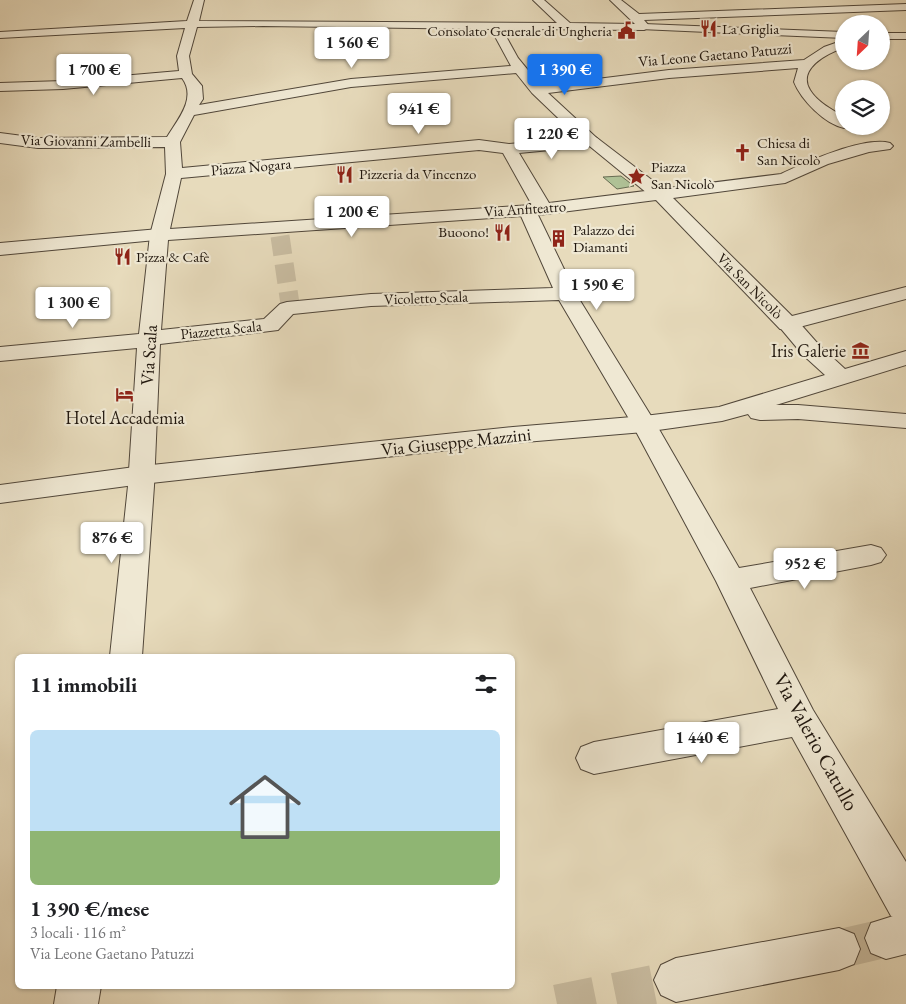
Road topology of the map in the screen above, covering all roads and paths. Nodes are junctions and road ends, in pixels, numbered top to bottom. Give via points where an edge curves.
1 (199, 0) edge
2 (538, 0) edge
3 (615, 0) edge
4 (906, 7) edge
5 (636, 17) junction
6 (191, 24) junction
7 (495, 24) junction
8 (566, 25) junction
9 (644, 27) junction
10 (0, 35) edge
11 (835, 36) edge
12 (890, 36) edge
13 (906, 36) edge
14 (835, 46) edge
15 (806, 64) junction
16 (519, 69) junction
17 (186, 74) junction
18 (0, 86) edge
19 (537, 90) junction
20 (190, 112) junction
21 (835, 118) edge
22 (863, 135) edge
23 (0, 138) edge
24 (592, 141) junction
25 (172, 142) junction
26 (509, 149) junction
27 (174, 174) junction
28 (659, 194) junction
29 (535, 210) junction
30 (158, 235) junction
31 (0, 249) edge
32 (906, 293) edge
33 (566, 294) junction
34 (289, 307) joint
35 (788, 324) junction
36 (149, 340) junction
37 (0, 354) edge
38 (906, 358) edge
39 (841, 378) junction
40 (722, 414) junction
41 (906, 421) edge
42 (644, 424) junction
43 (142, 475) junction
44 (0, 494) edge
45 (871, 556) dead end
46 (730, 581) junction
47 (126, 654) edge
48 (801, 720) junction
49 (594, 758) dead end
50 (901, 912) edge
51 (839, 949) tunnel mouth
52 (676, 980) tunnel mouth
53 (78, 989) edge
54 (76, 1004) edge

1 - 6 street
2 - 8 street
3 - 5 street
4 - 5 street
5 - 9 street
6 - 7 street
6 - 10 street
6 - 17 street via 183,56
7 - 8 street
7 - 16 street via 502,45
8 - 9 street
9 - 11 street
12 - 13 street
14 - 15 street
15 - 19 street, Via Leone Gaetano Patuzzi via 669,74
15 - 21 street via 801,81 804,91
16 - 19 street
16 - 20 street via 351,84
17 - 18 street via 63,85
17 - 20 street via 195,86 196,99
19 - 24 street
20 - 25 street
22 - 28 street, Via Anfiteatro via 891,148 822,161 785,178
23 - 25 street, Via Giovanni Zambelli via 38,143
24 - 26 street
24 - 28 street
25 - 27 street, Via Scala
26 - 27 street, Piazza Nogara via 479,145
26 - 29 street
27 - 30 street, Via Scala
28 - 29 street, Via Anfiteatro
28 - 35 street, Via San Nicolò
29 - 30 street, Via Anfiteatro via 280,231
29 - 33 street, Via Valerio Catullo
30 - 31 street, Via Anfiteatro
30 - 36 street, Via Scala
32 - 35 street
33 - 34 street, Vicoletto Scala via 371,300
33 - 42 street, Via Valerio Catullo
34 - 36 street, Piazzetta Scala via 270,325
35 - 39 street, Via San Nicolò via 810,350
36 - 37 street, Piazzetta Scala
36 - 43 street, Via Scala
38 - 39 street, Via Giuseppe Mazzini
39 - 40 street, Via Giuseppe Mazzini
40 - 41 street via 798,412
40 - 42 street, Via Giuseppe Mazzini
42 - 43 street, Via Giuseppe Mazzini
42 - 46 street, Via Valerio Catullo
43 - 44 street, Via Giuseppe Mazzini
43 - 47 street, Via Scala
45 - 46 street
46 - 48 street, Via Valerio Catullo
48 - 49 street
48 - 50 street, Via Valerio Catullo
51 - 52 street
53 - 54 street

